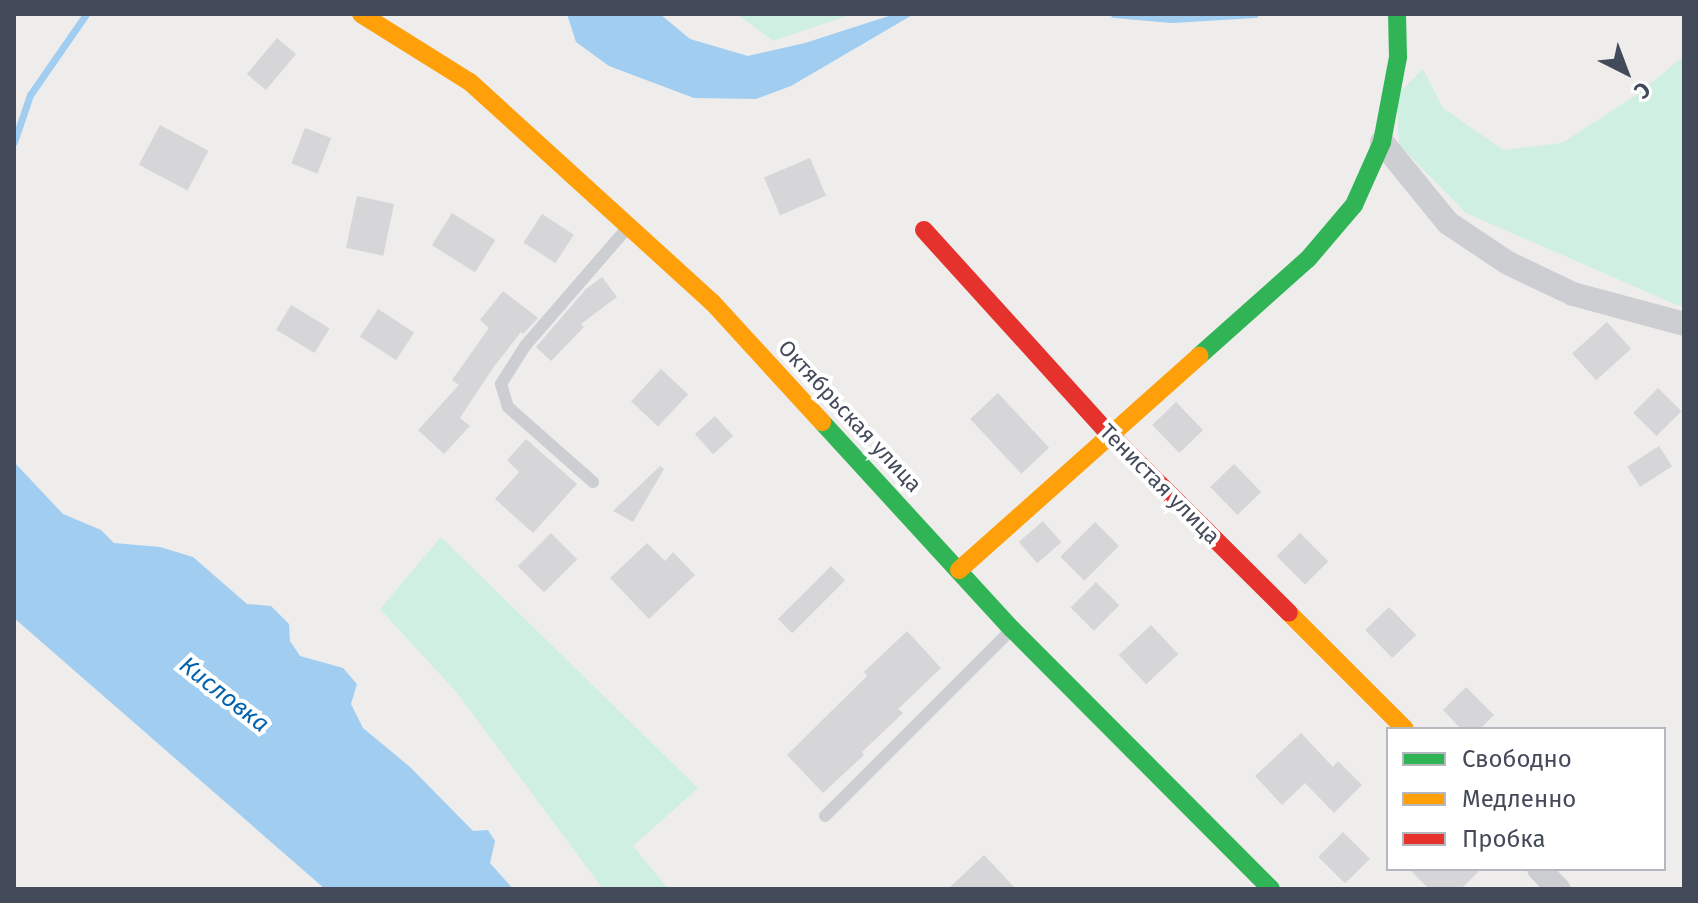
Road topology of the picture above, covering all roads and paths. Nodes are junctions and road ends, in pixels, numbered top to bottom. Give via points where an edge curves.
1 (361, 14) edge
2 (1397, 14) edge
3 (1382, 142) junction
4 (630, 225) junction
5 (924, 230) dead end
6 (1684, 324) edge
7 (1110, 435) junction
8 (593, 482) dead end
9 (959, 570) junction
10 (1012, 629) junction
11 (1403, 727) edge
12 (825, 816) dead end
13 (1541, 871) edge
14 (1271, 889) edge
15 (1558, 889) edge

1 - 4 street, Октябрьская улица via 470,82
2 - 3 street via 1398,57
3 - 6 street via 1448,223 1508,263 1573,294
3 - 7 street via 1354,205 1308,259
4 - 8 lane via 525,346 501,384 508,407
4 - 9 street, Октябрьская улица via 712,302
5 - 7 street, Тенистая улица
7 - 9 street
7 - 11 street, Тенистая улица
9 - 10 street, Октябрьская улица
10 - 12 lane
10 - 14 street, Октябрьская улица
13 - 15 street

